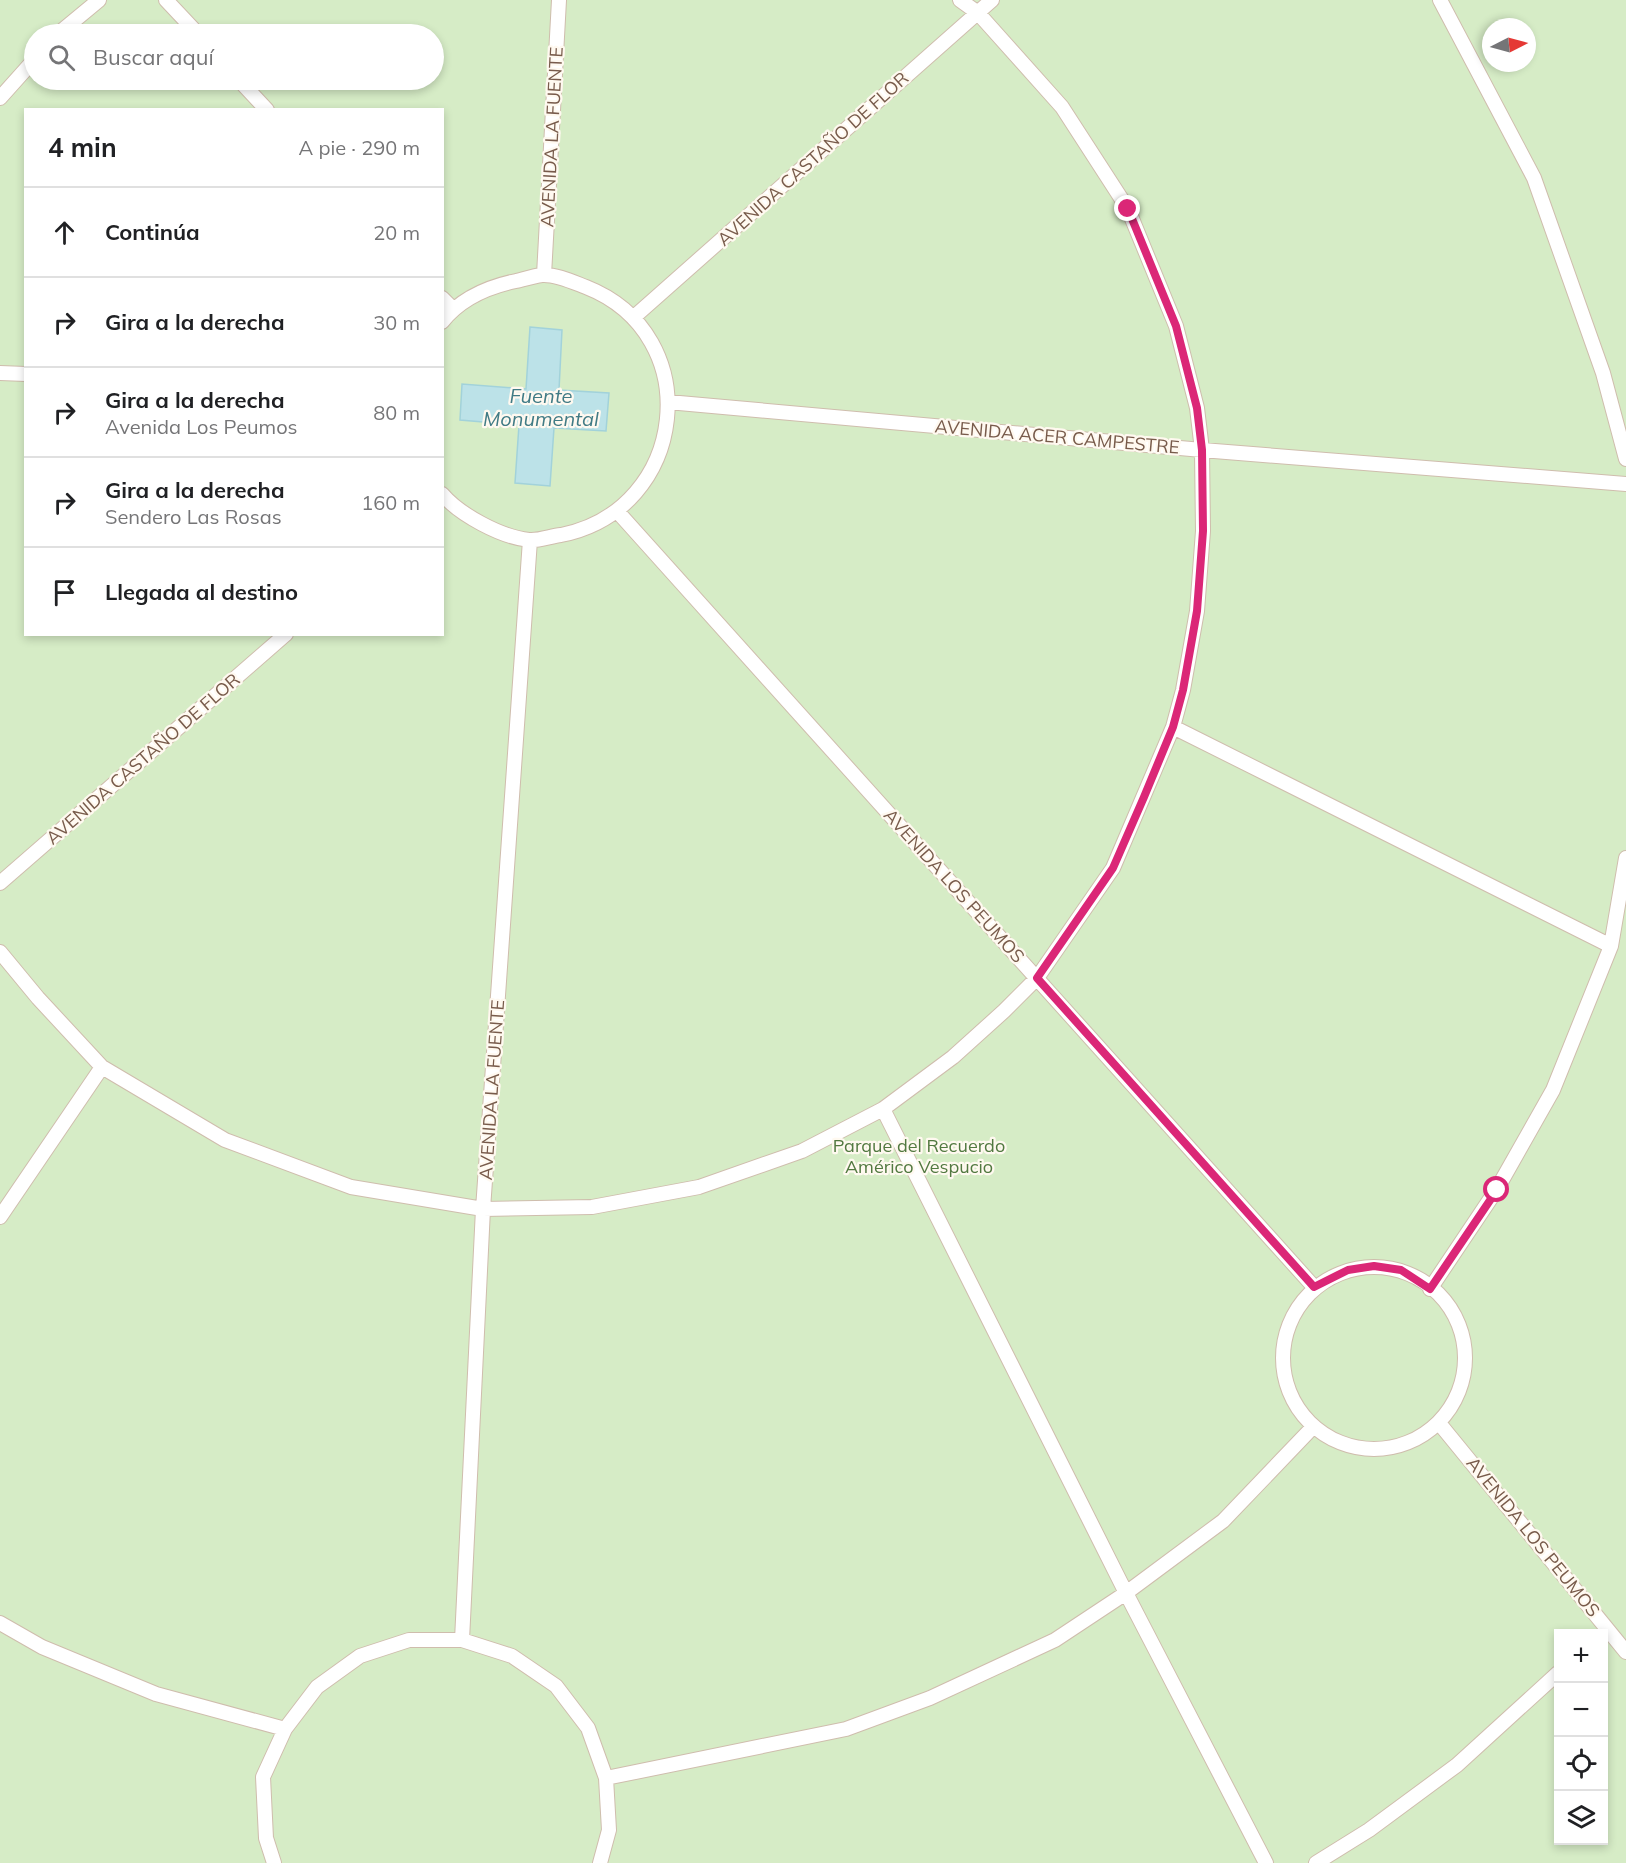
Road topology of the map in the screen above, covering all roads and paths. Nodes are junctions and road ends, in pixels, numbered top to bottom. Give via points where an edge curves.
1 (99, 0) edge
2 (166, 0) edge
3 (559, 0) edge
4 (960, 0) edge
5 (992, 0) edge
6 (1440, 0) edge
7 (978, 13) junction
8 (70, 24) edge
9 (189, 24) edge
10 (24, 71) edge
11 (248, 90) edge
12 (0, 98) edge
13 (265, 108) edge
14 (544, 274) junction
15 (444, 300) edge
16 (453, 309) junction
17 (634, 318) junction
18 (444, 320) edge
19 (0, 373) edge
20 (24, 374) edge
21 (668, 402) junction
22 (1202, 450) junction
23 (1626, 459) edge
24 (1626, 484) edge
25 (444, 497) edge
26 (617, 512) junction
27 (531, 540) junction
28 (284, 636) edge
29 (1173, 727) junction
30 (1626, 858) edge
31 (0, 883) edge
32 (1611, 946) junction
33 (0, 952) edge
34 (1037, 978) junction
35 (102, 1067) junction
36 (884, 1109) junction
37 (483, 1209) junction
38 (0, 1217) edge
39 (1314, 1287) junction
40 (1430, 1289) junction
41 (1439, 1423) junction
42 (1311, 1428) junction
43 (1126, 1593) junction
44 (0, 1623) edge
45 (1603, 1629) edge
46 (1608, 1634) edge
47 (462, 1640) junction
48 (1626, 1652) edge
49 (1554, 1677) edge
50 (285, 1729) junction
51 (606, 1778) junction
52 (274, 1863) edge
53 (600, 1863) edge
54 (1266, 1863) edge
55 (1316, 1863) edge

1 - 8 lane
2 - 9 lane
3 - 14 lane, AVENIDA LA FUENTE
4 - 7 lane
5 - 7 lane, AVENIDA CASTAÑO DE FLOR
6 - 23 lane via 1534,178 1603,373
7 - 17 lane, AVENIDA CASTAÑO DE FLOR
7 - 22 lane via 1062,107 1128,209 1176,326 1197,408
10 - 12 lane
11 - 13 lane
14 - 16 lane via 491,286
14 - 17 lane via 601,293
15 - 16 lane
16 - 18 lane
17 - 21 lane via 650,339 663,369
19 - 20 lane
21 - 22 lane, AVENIDA ACER CAMPESTRE
21 - 26 lane via 664,443 646,481
22 - 24 lane, AVENIDA ACER CAMPESTRE
22 - 29 lane via 1203,531 1197,611
25 - 27 lane via 471,519
26 - 27 lane via 580,531
26 - 34 lane, AVENIDA LOS PEUMOS
27 - 37 lane, AVENIDA LA FUENTE
28 - 31 lane, AVENIDA CASTAÑO DE FLOR
29 - 32 lane
29 - 34 lane via 1113,868
30 - 32 lane
32 - 40 lane via 1553,1090 1497,1190
33 - 35 lane
34 - 36 lane via 953,1057
34 - 39 lane, AVENIDA LOS PEUMOS
35 - 37 lane via 225,1140 351,1187
35 - 38 lane
36 - 37 lane via 802,1151 699,1187 592,1207
36 - 43 lane
37 - 47 lane, AVENIDA LA FUENTE
39 - 40 lane via 1348,1270 1374,1266 1401,1270
39 - 42 lane via 1289,1323 1283,1352 1285,1381
40 - 41 lane via 1446,1302 1460,1327 1465,1355 1462,1384
41 - 42 lane via 1403,1445 1372,1450 1342,1444
41 - 45 lane, AVENIDA LOS PEUMOS
42 - 43 lane via 1223,1521
43 - 51 lane via 1044,1645 930,1698 846,1729
43 - 54 lane
44 - 50 lane via 42,1647 156,1694
46 - 48 lane, AVENIDA LOS PEUMOS
47 - 50 lane via 409,1641 360,1656 317,1687
47 - 51 lane via 512,1656 556,1686 588,1728
49 - 55 lane via 1457,1766
50 - 52 lane via 263,1777 266,1838
51 - 53 lane via 609,1830

